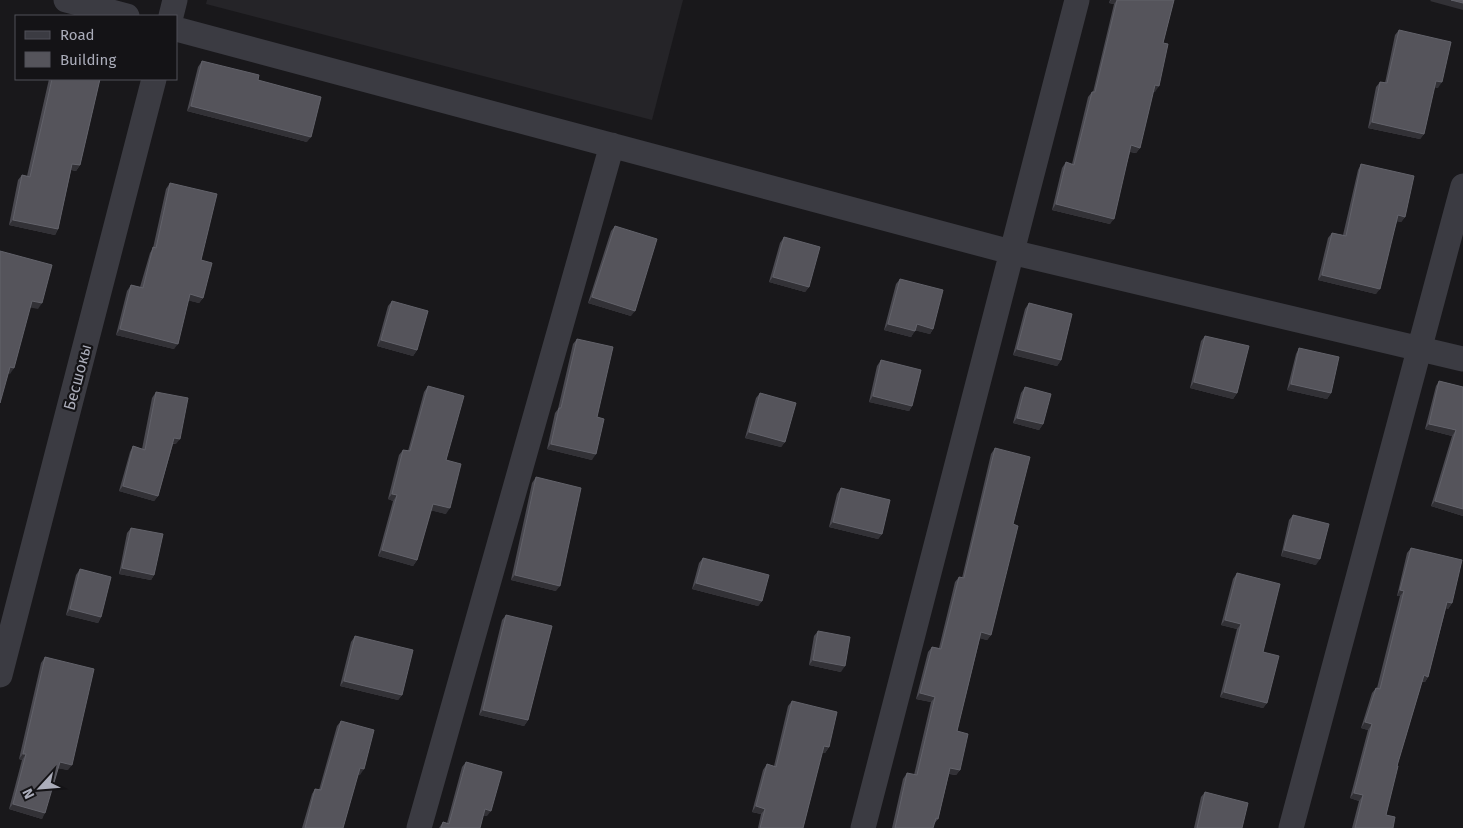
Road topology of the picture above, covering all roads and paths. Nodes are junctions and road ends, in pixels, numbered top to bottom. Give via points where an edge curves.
1 (66, 0) edge
2 (175, 0) edge
3 (1077, 0) edge
4 (123, 15) edge
5 (171, 15) edge
6 (178, 30) edge
7 (154, 80) edge
8 (612, 145) junction
9 (1463, 186) edge
10 (1011, 252) junction
11 (1419, 347) junction
12 (1463, 359) edge
13 (0, 675) edge
14 (419, 828) edge
15 (863, 828) edge
16 (1291, 828) edge

1 - 4 street
2 - 5 street
3 - 10 street
6 - 8 street
7 - 13 street, Бесшокы
8 - 10 street
8 - 14 street
9 - 11 street
10 - 11 street
10 - 15 street
11 - 12 street
11 - 16 street

